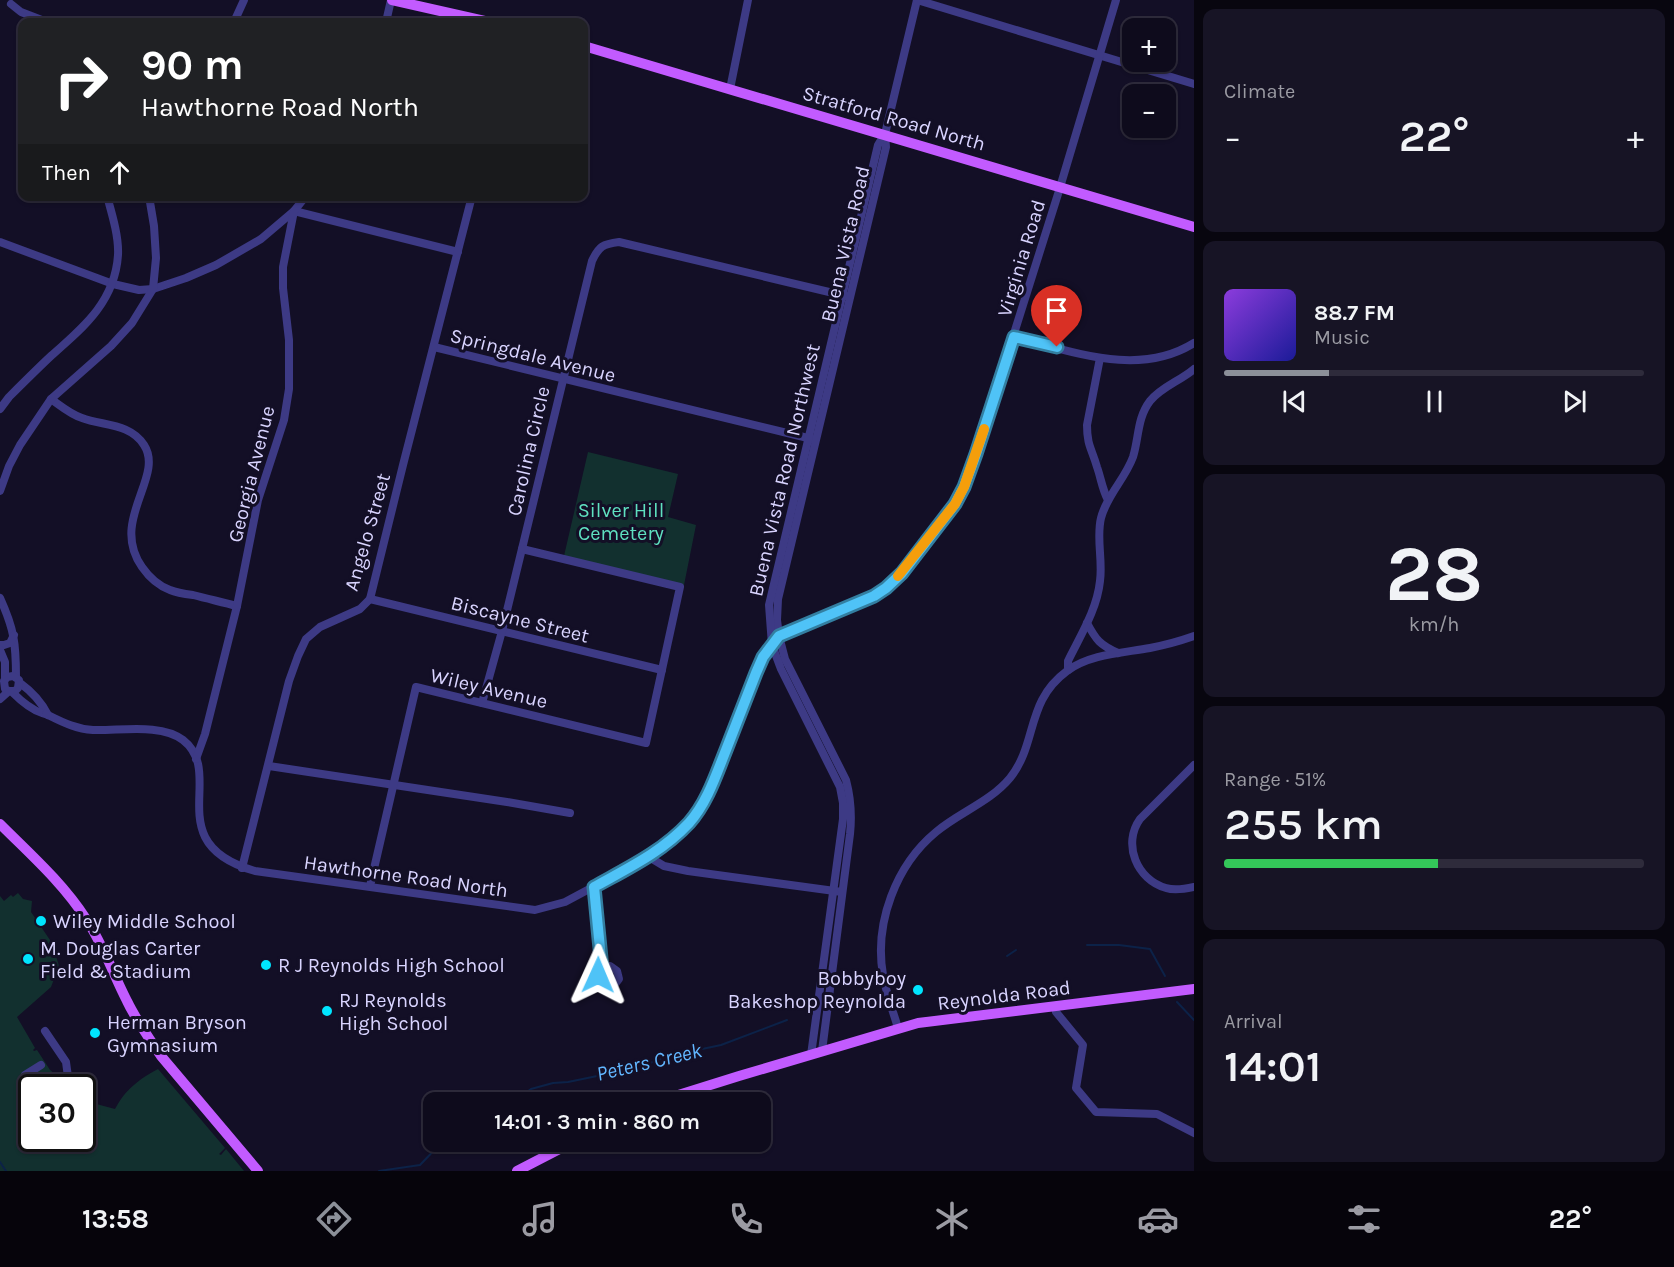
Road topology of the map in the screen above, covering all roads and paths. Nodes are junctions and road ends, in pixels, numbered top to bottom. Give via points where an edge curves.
1 (244, 0) edge
2 (392, 0) edge
3 (748, 0) edge
4 (917, 0) edge
5 (1116, 0) edge
6 (11, 4) dead end
7 (37, 18) edge
8 (236, 18) edge
9 (387, 18) edge
10 (471, 18) edge
11 (588, 47) edge
12 (1099, 55) junction
13 (1194, 84) edge
14 (730, 89) junction
15 (885, 134) junction
16 (1060, 186) junction
17 (108, 201) edge
18 (150, 201) edge
19 (302, 201) edge
20 (471, 201) edge
21 (294, 211) junction
22 (1194, 227) edge
23 (0, 242) edge
24 (458, 252) junction
25 (113, 284) junction
26 (153, 289) junction
27 (846, 296) junction
28 (1014, 337) junction
29 (1194, 343) edge
30 (434, 347) junction
31 (1100, 358) junction
32 (1194, 369) edge
33 (562, 379) junction
34 (51, 399) junction
35 (0, 409) edge
36 (812, 439) junction
37 (0, 491) edge
38 (1108, 500) junction
39 (522, 549) junction
40 (0, 598) edge
41 (370, 599) junction
42 (237, 606) junction
43 (1087, 623) junction
44 (502, 632) junction
45 (14, 635) junction
46 (779, 636) junction
47 (1194, 636) edge
48 (0, 645) edge
49 (772, 645) junction
50 (0, 650) edge
51 (1119, 654) junction
52 (662, 670) junction
53 (1068, 670) junction
54 (18, 680) junction
55 (3, 683) edge
56 (11, 692) junction
57 (0, 699) edge
58 (482, 703) junction
59 (48, 715) junction
60 (196, 759) junction
61 (1194, 765) edge
62 (269, 766) junction
63 (393, 786) junction
64 (570, 813) dead end
65 (0, 824) edge
66 (649, 857) junction
67 (242, 868) junction
68 (370, 886) junction
69 (594, 887) junction
70 (1194, 887) edge
71 (838, 891) junction
72 (602, 969) dead end
73 (1194, 989) edge
74 (1055, 1006) junction
75 (898, 1028) junction
76 (45, 1031) dead end
77 (816, 1053) junction
78 (41, 1065) dead end
79 (27, 1074) edge
80 (68, 1074) edge
81 (689, 1092) edge
82 (1194, 1132) edge
83 (553, 1152) edge
84 (258, 1171) edge
85 (516, 1171) edge

1 - 8 street
2 - 9 street
2 - 10 main road
3 - 14 street
4 - 12 street
4 - 15 street, Buena Vista Road
5 - 12 street, Virginia Road
6 - 7 street
11 - 14 main road, Stratford Road North
12 - 13 street
12 - 16 street, Virginia Road
14 - 15 main road, Stratford Road North
15 - 16 main road, Stratford Road North
15 - 27 street, Buena Vista Road via 886,147
16 - 22 main road, Stratford Road North
16 - 28 street, Virginia Road
17 - 25 street via 118,254
18 - 26 street via 156,258
19 - 21 street, Georgia Avenue
20 - 24 street, Springdale Avenue
21 - 24 street
21 - 26 street via 261,239 216,265
21 - 42 street, Georgia Avenue via 283,267 289,389 284,420 258,500
23 - 25 street
24 - 30 street, Springdale Avenue
25 - 26 street
25 - 35 street via 88,322
26 - 34 street via 132,323 111,346
27 - 33 street, Carolina Circle via 619,242 606,244 597,250 592,261
27 - 36 street, Buena Vista Road
28 - 31 street
28 - 46 street, Virginia Road via 969,475 945,519 886,588
29 - 31 street via 1143,360
30 - 33 street, Springdale Avenue
30 - 41 street, Angelo Street
31 - 38 street via 1087,436
32 - 38 street via 1151,400 1142,414 1132,460
33 - 36 street, Springdale Avenue
33 - 39 street, Carolina Circle
34 - 37 street via 20,445
34 - 42 street via 81,418 130,432 143,444 149,455 149,470 131,527 135,558 146,572 170,590
36 - 46 street, Buena Vista Road via 778,599
36 - 49 street, Buena Vista Road Northwest via 771,595
38 - 43 street via 1099,529 1100,583
39 - 44 street, Carolina Circle
39 - 52 street via 680,587
40 - 45 street
41 - 44 street, Biscayne Street
41 - 62 street, Angelo Street via 360,609 320,627 306,639 290,681
42 - 60 street, Georgia Avenue
43 - 51 street via 1104,647
43 - 53 street via 1068,661
44 - 52 street, Biscayne Street
44 - 58 street, Carolina Circle
45 - 48 street via 9,643
45 - 54 street
46 - 49 street, Virginia Road
46 - 71 street, Buena Vista Road Northwest via 785,659 851,797 851,825
47 - 51 street
49 - 66 street, Virginia Road via 756,673 702,804 684,828
49 - 71 street, Buena Vista Road Northwest via 840,787 843,819
50 - 55 street via 5,662
51 - 53 street via 1085,661
52 - 58 street, Wiley Avenue via 646,743
53 - 75 street via 1042,698 1011,777 935,832 898,881 886,912 881,960
54 - 55 street via 9,676
54 - 56 street via 18,688
54 - 59 street
55 - 56 street
56 - 57 street
56 - 59 street
58 - 63 street, Wiley Avenue via 416,687
59 - 60 street via 84,729 166,732 184,741
60 - 67 street, Hawthorne Road North via 199,817 204,835 219,855
61 - 70 street via 1140,819 1132,845 1139,868 1156,885 1170,889
62 - 63 street
62 - 67 street, Angelo Street
63 - 64 street
63 - 68 street, Wiley Avenue
65 - 84 main road via 69,895 94,931 128,1003 161,1056
66 - 69 street, Hawthorne Road North
66 - 71 street via 664,866
67 - 68 street, Hawthorne Road North
68 - 69 street, Hawthorne Road North via 535,910 565,902
69 - 72 street
71 - 77 street, Buena Vista Road Northwest
73 - 74 main road, Reynolda Road
74 - 75 main road, Reynolda Road
74 - 82 street via 1083,1045 1076,1088 1096,1112 1157,1114
75 - 77 main road, Reynolda Road
76 - 80 street via 66,1062
77 - 81 main road, Reynolda Road
78 - 79 street
83 - 85 main road

